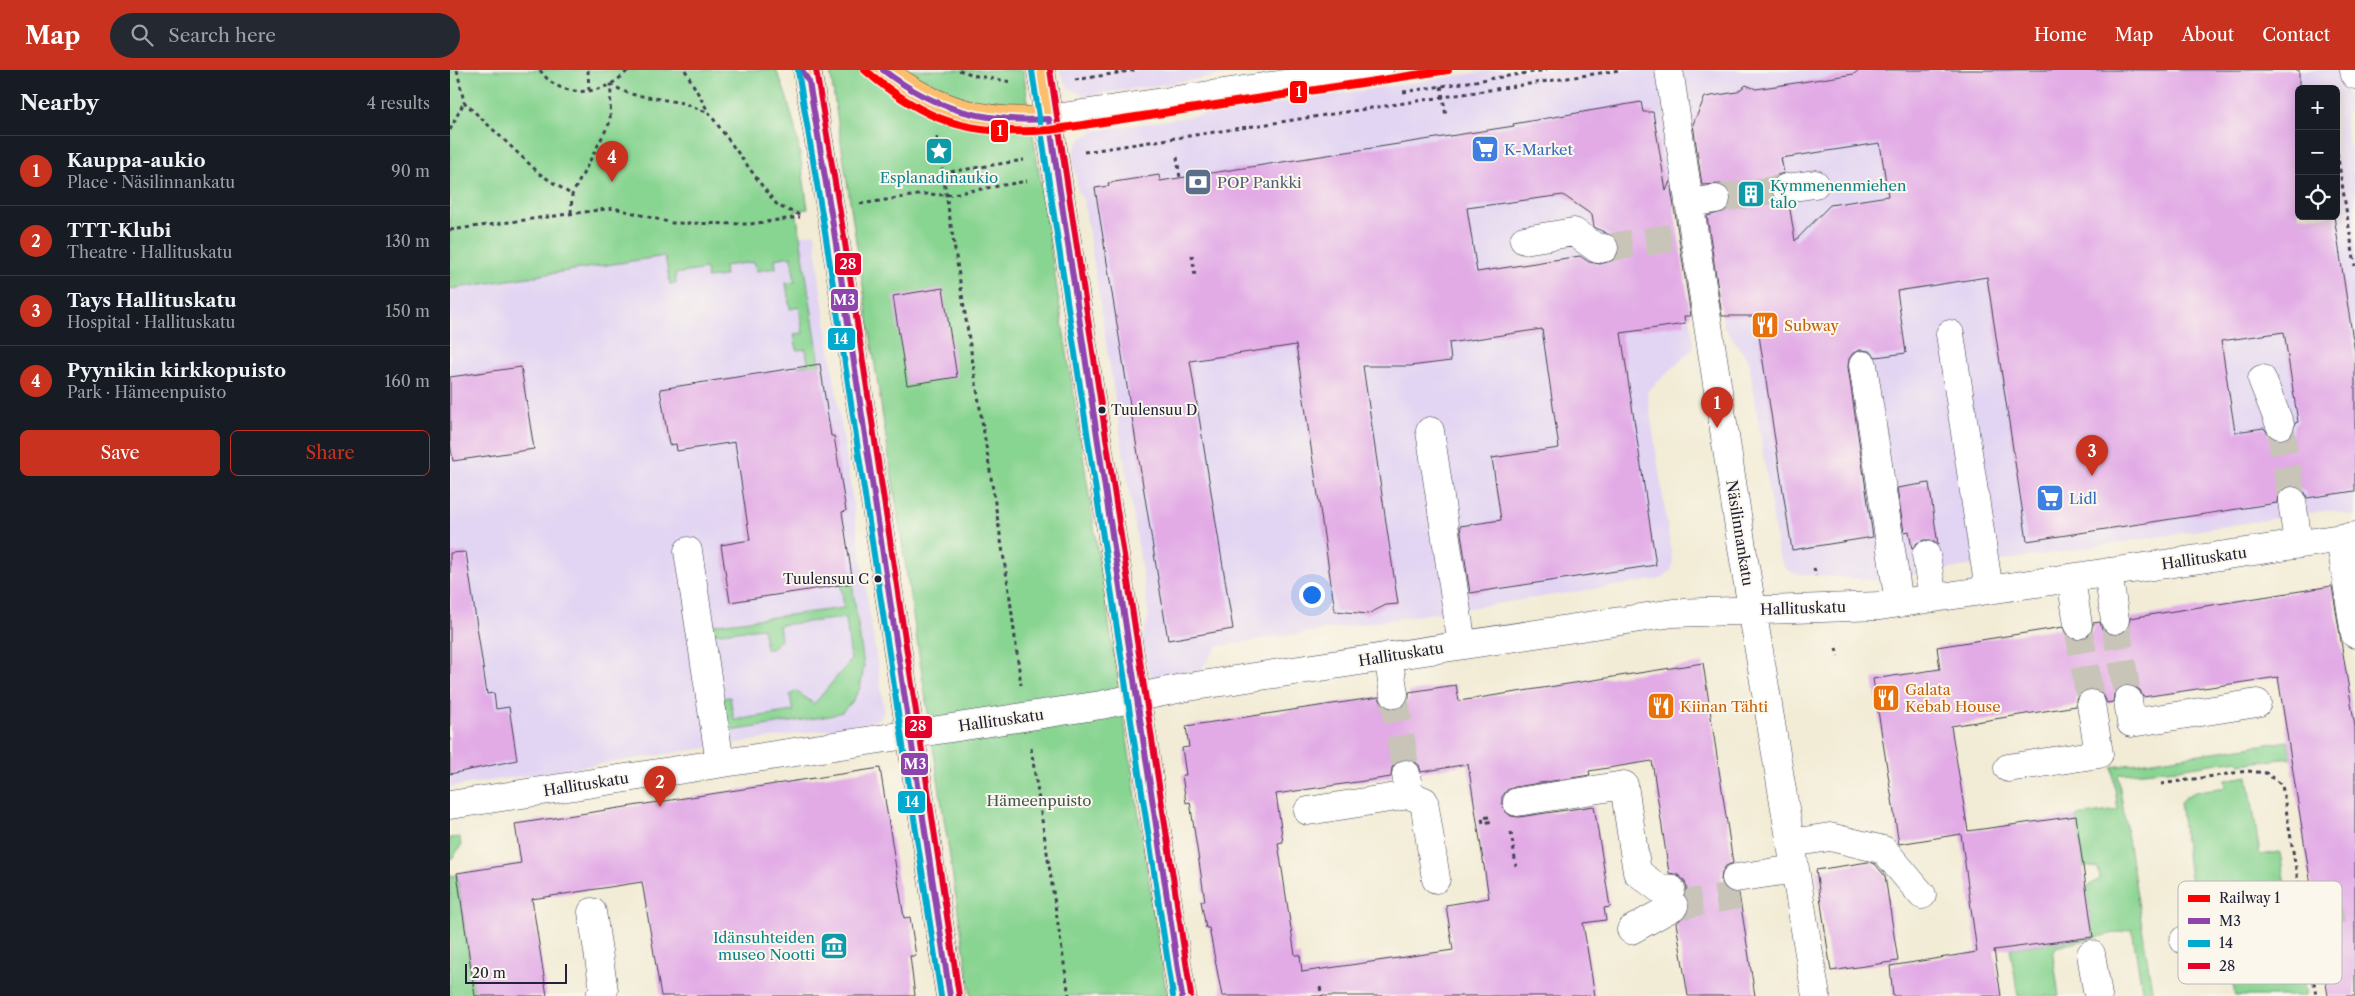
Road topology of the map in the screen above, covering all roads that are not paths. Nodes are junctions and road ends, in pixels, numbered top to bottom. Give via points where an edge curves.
1 (883, 70) edge
2 (1041, 70) edge
3 (1379, 70) edge
4 (1669, 70) edge
5 (2354, 70) edge
6 (806, 74) edge
7 (2355, 75) edge
8 (1049, 119) junction
9 (1815, 184) dead end
10 (1786, 188) tunnel mouth
11 (1716, 199) tunnel mouth
12 (1689, 203) junction
13 (1524, 240) dead end
14 (1604, 248) tunnel mouth
15 (1950, 334) dead end
16 (1863, 364) dead end
17 (2262, 379) dead end
18 (2280, 425) tunnel mouth
19 (1430, 431) dead end
20 (2292, 501) tunnel mouth
21 (2347, 537) edge
22 (2298, 543) junction
23 (688, 551) dead end
24 (1926, 555) dead end
25 (2108, 572) junction
26 (2071, 578) junction
27 (1989, 590) junction
28 (1932, 598) junction
29 (1899, 603) junction
30 (1752, 610) junction
31 (2116, 620) tunnel mouth
32 (2078, 625) tunnel mouth
33 (2355, 634) edge
34 (1462, 645) junction
35 (1388, 656) junction
36 (1394, 694) tunnel mouth
37 (1136, 697) junction
38 (2128, 700) tunnel mouth
39 (2091, 704) tunnel mouth
40 (2257, 704) dead end
41 (910, 734) junction
42 (720, 763) junction
43 (2008, 768) dead end
44 (1517, 802) dead end
45 (450, 805) edge
46 (1308, 810) dead end
47 (1794, 866) junction
48 (1436, 879) dead end
49 (1738, 887) tunnel mouth
50 (1922, 895) dead end
51 (592, 912) dead end
52 (1631, 930) dead end
53 (2091, 954) dead end
54 (600, 996) edge
55 (950, 996) edge
56 (1182, 996) edge
57 (1816, 996) edge
58 (2098, 996) edge

1 - 8 main road via 923,98 956,112 981,118
2 - 8 main road
3 - 8 street
4 - 12 street, Näsilinnankatu
5 - 7 street
6 - 41 main road via 834,231
8 - 37 main road
9 - 10 street
11 - 12 street
12 - 30 street, Näsilinnankatu via 1682,236 1708,329
13 - 14 street via 1574,232 1598,249
15 - 27 street
16 - 29 street
17 - 18 street
19 - 34 street
20 - 22 street
21 - 22 street, Hallituskatu
21 - 33 street
22 - 25 street, Hallituskatu
23 - 42 street
24 - 28 street
25 - 26 street, Hallituskatu
25 - 31 street
26 - 27 street, Hallituskatu
26 - 32 street
27 - 28 street, Hallituskatu
28 - 29 street, Hallituskatu
29 - 30 street, Hallituskatu
30 - 34 street, Hallituskatu via 1673,613
30 - 47 street, Näsilinnankatu
34 - 35 street, Hallituskatu
35 - 36 street
35 - 37 street, Hallituskatu
37 - 41 street, Hallituskatu
37 - 56 main road
38 - 40 street via 2131,723
39 - 43 street via 2099,754
41 - 42 street, Hallituskatu
41 - 55 main road
42 - 45 street, Hallituskatu
44 - 52 street via 1624,786 1637,872 1673,897
46 - 48 street via 1408,785 1424,801
47 - 49 street
47 - 50 street via 1830,837 1884,850
47 - 57 street, Näsilinnankatu
51 - 54 street via 604,991
53 - 58 street

